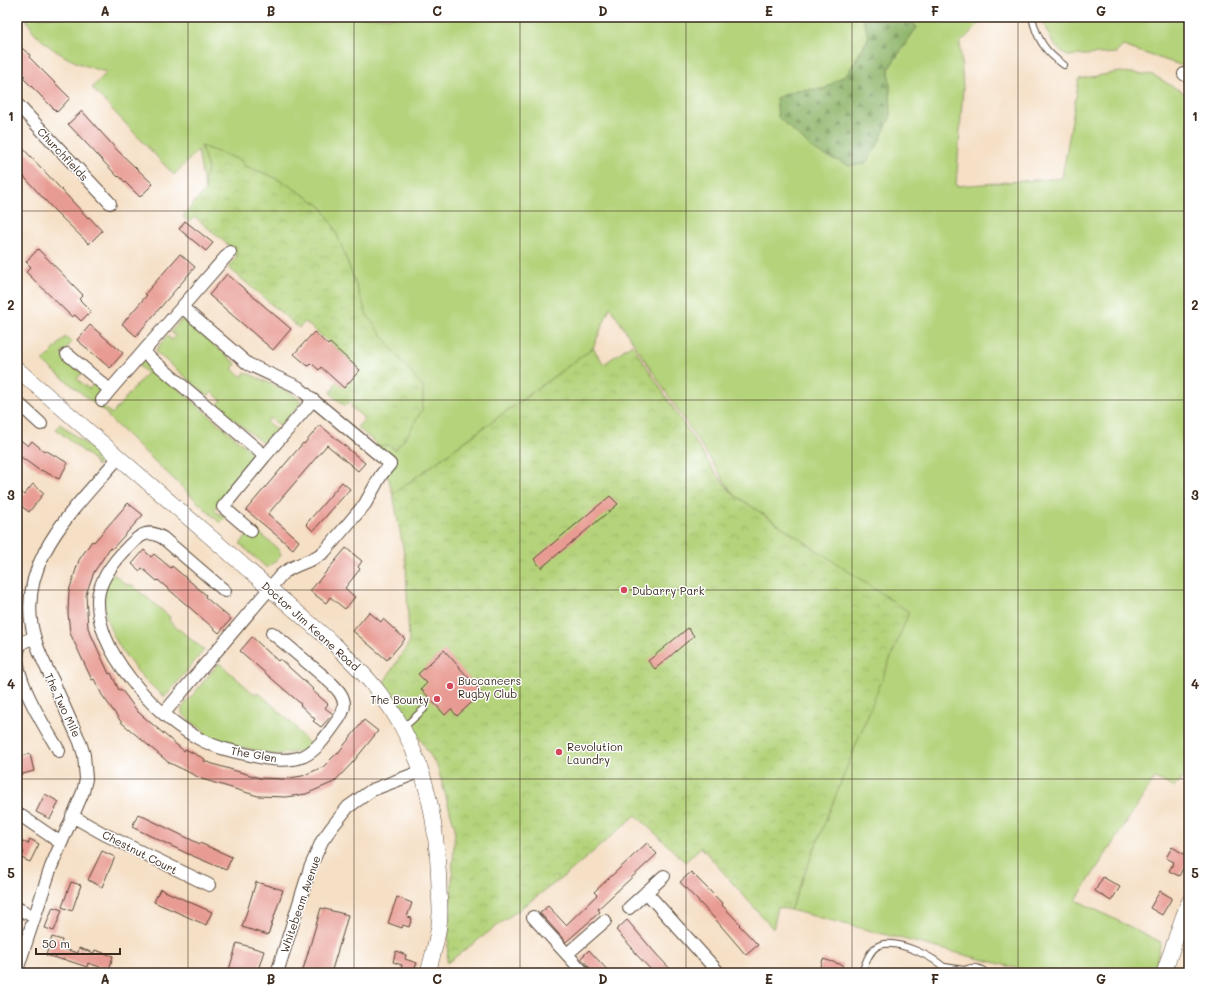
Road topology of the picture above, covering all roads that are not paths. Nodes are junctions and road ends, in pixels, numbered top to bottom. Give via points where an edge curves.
1 (1032, 17) edge
2 (1064, 65) dead end
3 (17, 104) edge
4 (110, 204) dead end
5 (230, 252) dead end
6 (182, 307) junction
7 (143, 352) junction
8 (67, 354) dead end
9 (17, 369) edge
10 (313, 400) junction
11 (17, 402) edge
12 (41, 424) dead end
13 (265, 456) junction
14 (118, 458) junction
15 (251, 531) dead end
16 (269, 589) junction
17 (225, 591) dead end
18 (272, 633) dead end
19 (34, 638) junction
20 (424, 709) dead end
21 (164, 714) junction
22 (403, 728) junction
23 (59, 751) dead end
24 (422, 771) junction
25 (17, 813) edge
26 (72, 816) junction
27 (61, 843) junction
28 (664, 876) dead end
29 (209, 885) dead end
30 (646, 892) junction
31 (1189, 902) edge
32 (17, 908) edge
33 (629, 908) dead end
34 (34, 917) junction
35 (533, 917) dead end
36 (605, 921) dead end
37 (567, 954) junction
38 (944, 967) junction
39 (17, 970) edge
40 (863, 972) edge
41 (963, 972) edge
42 (278, 973) edge
43 (428, 973) edge
44 (584, 973) edge
45 (719, 973) edge
46 (870, 973) edge
47 (949, 973) edge
48 (986, 973) edge
49 (1164, 973) edge

1 - 2 lane via 1036,34 1046,50
3 - 4 street, Churchfields
5 - 6 street
6 - 7 street
6 - 10 street via 248,364 298,387
7 - 8 street via 106,395
7 - 13 street
9 - 14 street, Doctor Jim Keane Road
10 - 13 street
10 - 16 street via 390,464 364,504 325,551 288,569
11 - 12 street
13 - 15 street via 223,507
14 - 16 street, Doctor Jim Keane Road
14 - 19 street, The Two Mile via 62,525 42,558 30,599
16 - 21 street
16 - 22 street, Doctor Jim Keane Road via 313,625 356,666 379,691
17 - 21 street, The Glen via 164,538 152,533 146,533 128,547 104,580 98,598 103,628 110,649 143,694
18 - 21 street, The Glen via 336,688 344,701 339,718 327,736 310,752 283,760 225,749 196,737
19 - 23 street via 20,645 18,662 21,679
19 - 26 street, The Two Mile via 84,755 86,779
20 - 22 lane
22 - 24 street, Doctor Jim Keane Road
24 - 42 street, Whitebeam Avenue via 372,790 348,807 322,840 310,868
24 - 43 street, Doctor Jim Keane Road via 432,812 439,861 440,911
25 - 27 street
26 - 27 street, The Two Mile
26 - 29 street, Chestnut Court
27 - 34 street, The Two Mile
28 - 30 street
30 - 33 street
30 - 45 street
31 - 49 street
32 - 34 street
34 - 39 street, The Two Mile
35 - 37 street
36 - 37 street
37 - 44 street
38 - 40 lane via 926,955 894,944 880,945 872,949
38 - 41 lane
38 - 47 lane
40 - 46 lane
41 - 48 lane via 974,968

